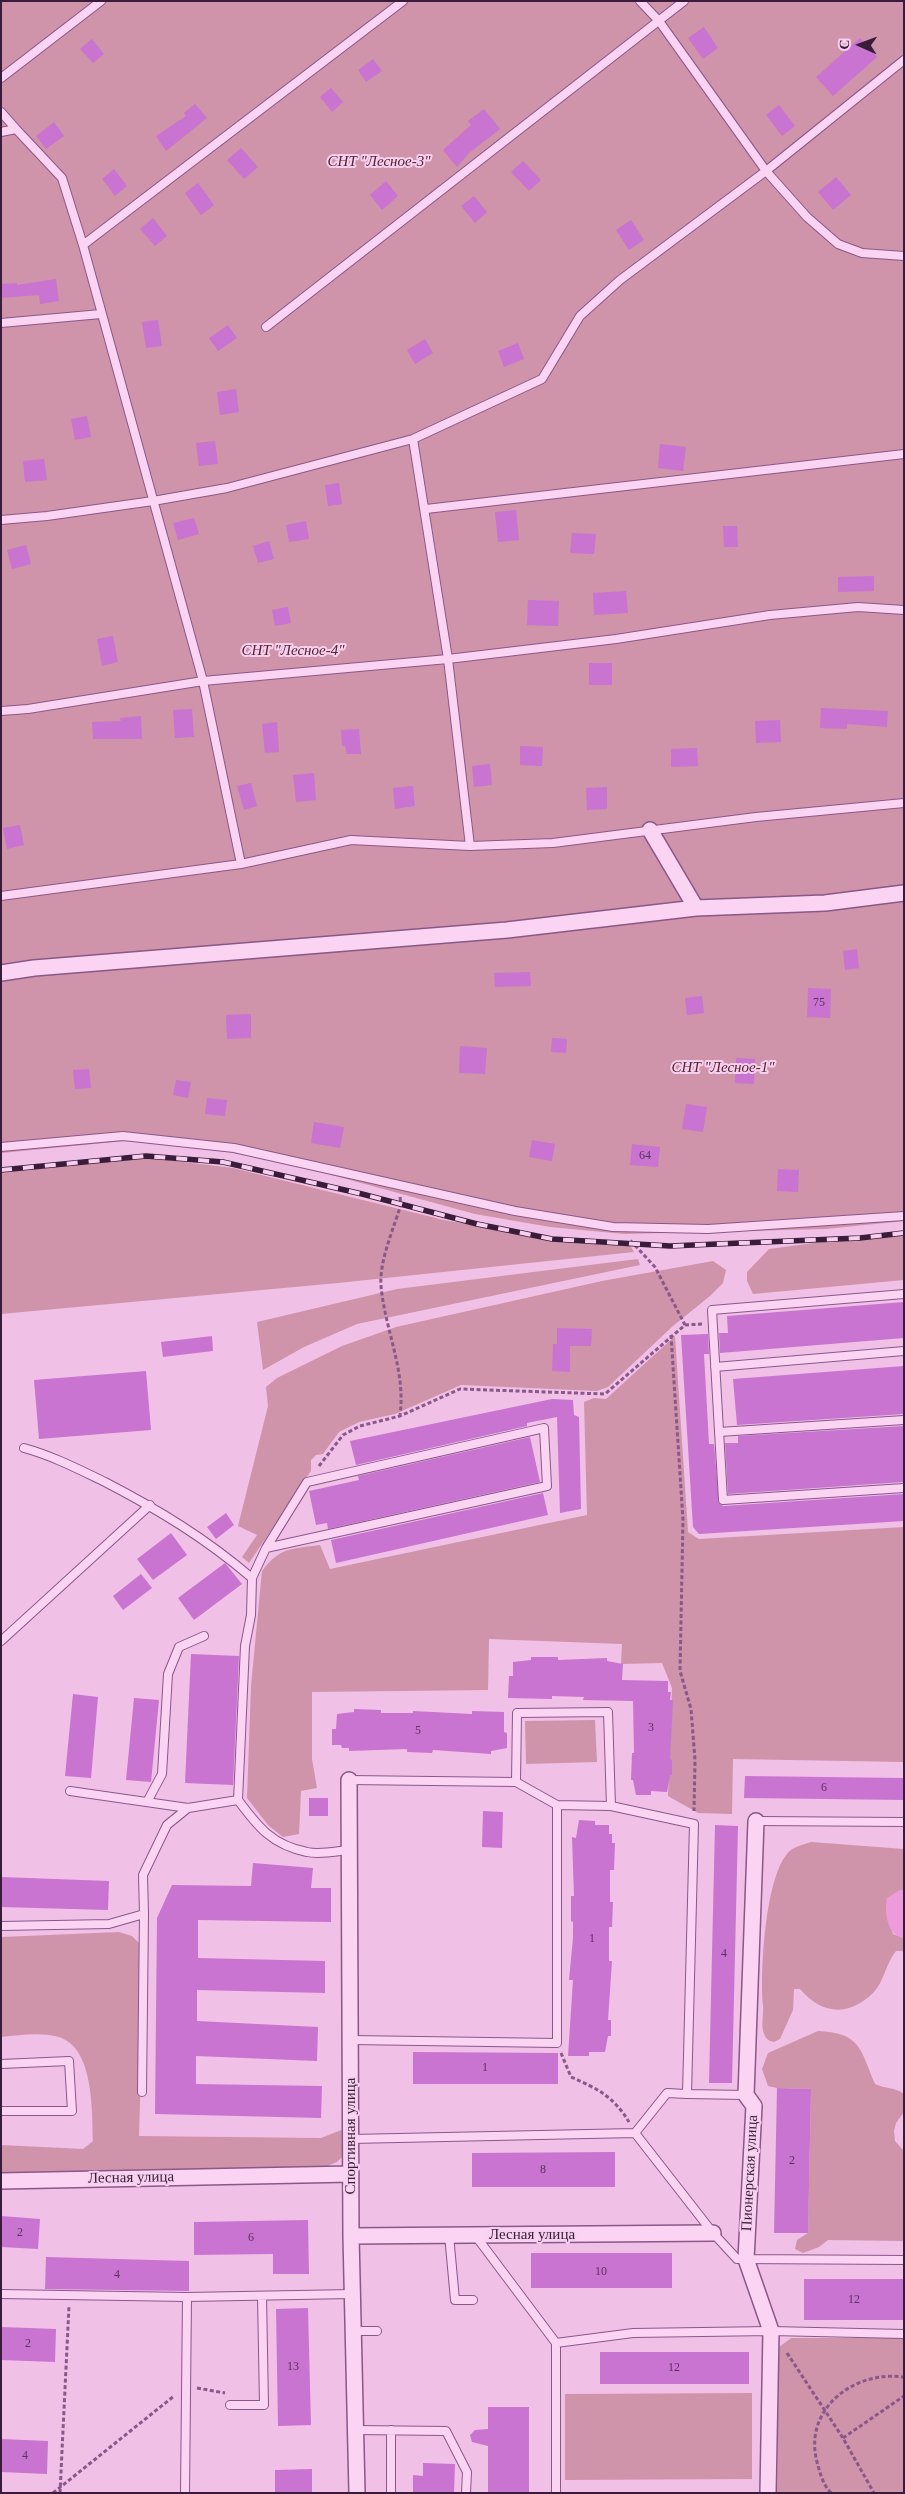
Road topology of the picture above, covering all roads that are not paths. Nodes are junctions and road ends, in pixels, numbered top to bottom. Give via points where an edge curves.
1 (101, 1) edge
2 (403, 1) edge
3 (640, 1) edge
4 (684, 1) edge
5 (659, 21) junction
6 (904, 60) edge
7 (1, 78) edge
8 (1, 112) edge
9 (16, 129) junction
10 (1, 132) edge
11 (766, 171) junction
12 (83, 245) junction
13 (904, 256) edge
14 (101, 314) junction
15 (1, 324) edge
16 (266, 327) dead end
17 (413, 438) junction
18 (904, 454) edge
19 (153, 501) junction
20 (426, 509) junction
21 (1, 520) edge
22 (904, 610) edge
23 (448, 659) junction
24 (202, 681) junction
25 (1, 710) edge
26 (904, 803) edge
27 (650, 830) junction
28 (470, 846) junction
29 (240, 864) junction
30 (904, 893) edge
31 (1, 896) edge
32 (696, 908) junction
33 (1, 973) edge
34 (1, 1147) edge
35 (904, 1216) edge
36 (904, 1294) edge
37 (904, 1351) edge
38 (715, 1367) junction
39 (904, 1420) edge
40 (719, 1432) junction
41 (24, 1448) dead end
42 (904, 1488) edge
43 (150, 1505) junction
44 (266, 1548) junction
45 (252, 1578) junction
46 (204, 1636) dead end
47 (1, 1641) edge
48 (349, 1780) joint
49 (516, 1782) junction
50 (70, 1791) dead end
51 (238, 1800) junction
52 (147, 1802) junction
53 (556, 1805) junction
54 (611, 1806) junction
55 (188, 1808) junction
56 (756, 1821) joint
57 (904, 1822) edge
58 (350, 1850) junction
59 (144, 1914) junction
60 (1, 1926) edge
61 (351, 2040) junction
62 (1, 2064) edge
63 (142, 2092) dead end
64 (687, 2094) junction
65 (746, 2095) junction
66 (1, 2111) edge
67 (635, 2133) junction
68 (351, 2139) junction
69 (351, 2174) junction
70 (1, 2181) edge
71 (713, 2233) junction
72 (475, 2235) junction
73 (351, 2236) junction
74 (449, 2236) junction
75 (746, 2259) junction
76 (904, 2260) edge
77 (1, 2294) edge
78 (352, 2294) junction
79 (262, 2296) junction
80 (187, 2297) junction
81 (474, 2300) dead end
82 (377, 2330) dead end
83 (353, 2331) junction
84 (770, 2331) junction
85 (904, 2334) edge
86 (556, 2343) junction
87 (230, 2405) road end
88 (356, 2430) junction
89 (391, 2430) junction
90 (185, 2493) edge
91 (357, 2493) edge
92 (392, 2493) edge
93 (466, 2493) edge
94 (556, 2493) edge
95 (768, 2493) edge

1 - 7 lane
2 - 12 lane
3 - 5 lane
4 - 5 lane
5 - 11 lane
5 - 16 lane
6 - 11 lane
8 - 9 lane
9 - 10 lane
9 - 12 lane via 62,178
11 - 13 lane via 807,217 838,244 862,253
11 - 17 lane via 620,280 580,316 542,379
12 - 14 lane
14 - 15 lane
14 - 19 lane
17 - 19 lane via 227,488
17 - 20 lane
18 - 20 lane
19 - 21 lane
19 - 24 lane
20 - 23 lane
22 - 23 lane via 858,607 770,615 616,640
23 - 24 lane
23 - 28 lane
24 - 25 lane via 28,709
24 - 29 lane
26 - 27 lane
27 - 28 lane via 553,843
27 - 32 street
28 - 29 lane via 351,840
29 - 31 lane
30 - 32 street via 825,903
32 - 33 street via 507,930
34 - 35 lane via 123,1136 234,1148 515,1211 613,1227 708,1229
36 - 38 lane via 712,1310
37 - 38 lane
38 - 40 lane
39 - 40 lane
40 - 42 lane via 723,1500
41 - 43 lane via 50,1455
43 - 45 lane via 212,1544
43 - 47 lane
44 - 44 lane via 307,1482 544,1428 548,1486
44 - 45 lane
45 - 51 lane via 251,1615 245,1646
46 - 52 lane via 179,1646 168,1674 162,1774
48 - 49 lane
48 - 58 street, Спортивная улица
49 - 53 lane
49 - 54 lane via 517,1713 608,1712
50 - 52 lane
51 - 55 lane
51 - 58 lane via 259,1829 276,1841 308,1853
52 - 55 lane
53 - 54 lane
53 - 61 lane via 557,2043
54 - 64 lane via 694,1824
55 - 59 lane via 167,1825 143,1875
56 - 57 lane
56 - 65 street, Пионерская улица
58 - 61 street, Спортивная улица
59 - 60 lane via 109,1924
59 - 63 lane
61 - 68 street, Спортивная улица
62 - 66 lane via 69,2060 72,2111
64 - 65 lane
64 - 67 lane via 667,2093
65 - 75 street, Пионерская улица via 754,2106
67 - 68 lane
67 - 71 lane
68 - 69 street, Спортивная улица
69 - 70 street, Лесная улица
69 - 73 street, Спортивная улица
71 - 72 street, Лесная улица
71 - 75 lane via 738,2259
72 - 74 street, Лесная улица
72 - 86 lane
73 - 74 street, Лесная улица
73 - 78 street, Спортивная улица
74 - 81 lane via 455,2300
75 - 76 lane
75 - 84 street, Пионерская улица
77 - 80 lane
78 - 79 lane
78 - 83 street, Спортивная улица
79 - 80 lane
79 - 87 lane via 264,2405
80 - 90 lane
82 - 83 lane
83 - 88 street, Спортивная улица
84 - 85 lane
84 - 86 lane via 632,2333
84 - 95 street, Пионерская улица
86 - 94 lane
88 - 89 lane
88 - 91 street, Спортивная улица
89 - 92 lane
89 - 93 lane via 446,2430 467,2472

